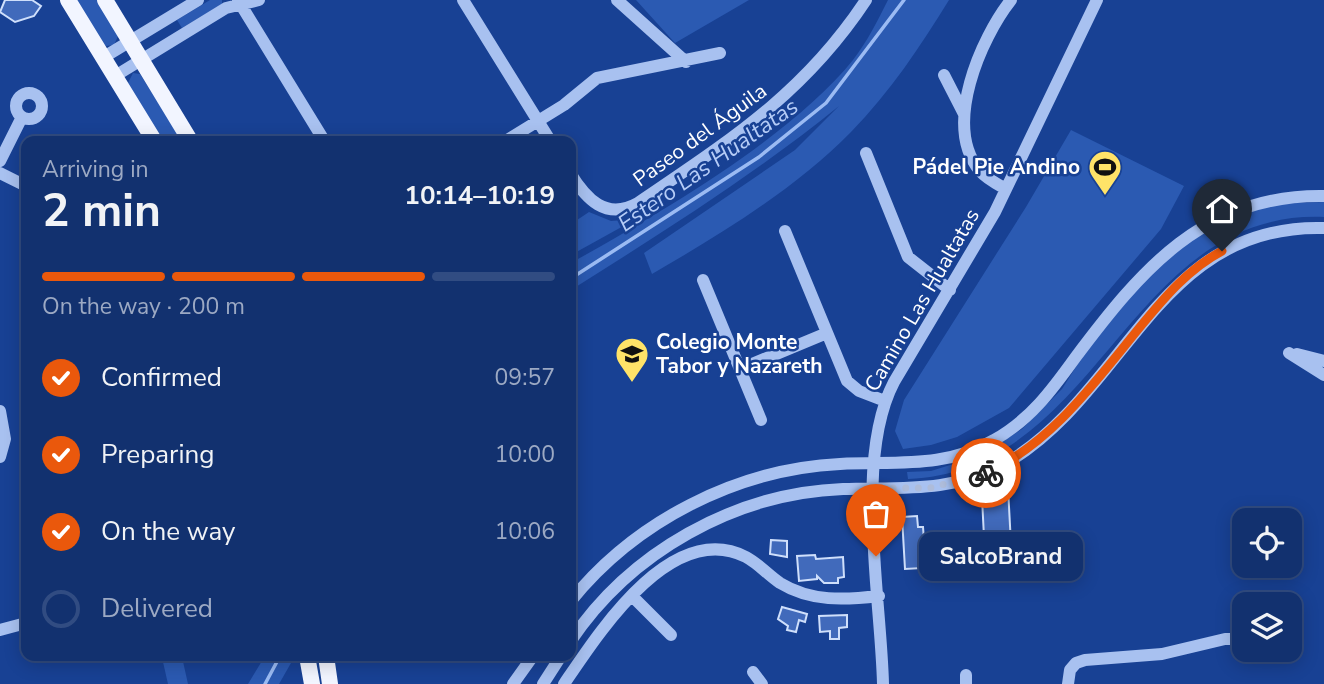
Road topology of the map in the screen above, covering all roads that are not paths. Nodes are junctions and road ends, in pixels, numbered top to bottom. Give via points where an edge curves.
1 (68, 0) edge
2 (104, 0) edge
3 (198, 0) edge
4 (259, 0) edge
5 (463, 0) edge
6 (617, 0) edge
7 (866, 0) edge
8 (1011, 0) edge
9 (1097, 0) edge
10 (239, 2) edge
11 (130, 42) junction
12 (720, 53) dead end
13 (104, 57) junction
14 (141, 60) junction
15 (686, 62) junction
16 (972, 75) junction
17 (115, 76) junction
18 (965, 114) junction
19 (23, 117) dead end
20 (538, 121) junction
21 (151, 136) edge
22 (187, 136) edge
23 (321, 136) edge
24 (514, 136) edge
25 (547, 136) edge
26 (866, 153) dead end
27 (0, 161) edge
28 (0, 173) edge
29 (576, 182) edge
30 (21, 184) edge
31 (1006, 189) junction
32 (1324, 196) edge
33 (1324, 228) edge
34 (785, 231) dead end
35 (703, 280) dead end
36 (950, 290) junction
37 (827, 332) junction
38 (1324, 361) edge
39 (740, 369) junction
40 (1324, 375) edge
41 (885, 401) junction
42 (0, 411) edge
43 (761, 421) dead end
44 (0, 457) edge
45 (873, 463) junction
46 (873, 488) junction
47 (576, 596) edge
48 (632, 596) junction
49 (879, 596) junction
50 (21, 624) edge
51 (0, 630) edge
52 (576, 634) edge
53 (671, 635) dead end
54 (1232, 639) edge
55 (308, 661) edge
56 (327, 661) edge
57 (529, 661) edge
58 (558, 661) edge
59 (753, 672) dead end
60 (569, 682) edge
61 (312, 684) edge
62 (330, 684) edge
63 (513, 684) edge
64 (543, 684) edge
65 (762, 684) edge
66 (883, 684) edge
67 (1068, 684) edge

1 - 13 main road
2 - 11 main road
3 - 11 street
4 - 10 street
5 - 20 street
6 - 15 street
7 - 29 street, Paseo del Águila via 821,61 779,103 638,203 615,210 596,205
8 - 16 street via 986,38
9 - 31 street, Camino Las Hualtatas
10 - 14 street
10 - 23 street
11 - 13 street
11 - 14 main road
12 - 15 street
13 - 17 main road
14 - 17 street
14 - 22 main road
15 - 20 street via 597,78
16 - 18 street
16 - 18 street via 946,78
17 - 21 main road
18 - 31 street via 977,168
19 - 27 street
20 - 24 street
20 - 25 street
26 - 36 street via 908,257
28 - 30 street
31 - 36 street, Camino Las Hualtatas
32 - 45 street via 1246,206 1206,223 1175,244 1139,279 1042,402 996,439 940,461
33 - 46 street via 1264,235 1231,246 1204,262 1165,298 1058,423 1006,463 942,486
34 - 37 street
35 - 39 street
36 - 41 street, Camino Las Hualtatas
37 - 39 street
37 - 41 street via 850,385
38 - 40 street via 1289,352
39 - 43 street
41 - 45 street, Camino Las Hualtatas
42 - 44 street via 5,439
45 - 46 street, Camino Las Hualtatas
45 - 47 street via 793,469 713,494 629,545
46 - 49 street, Camino Las Hualtatas
46 - 52 street via 777,498 694,530 625,579
48 - 49 street via 675,562 711,550 743,556 803,594 841,599
48 - 53 street
48 - 60 street via 595,637
49 - 66 street, Camino Las Hualtatas
50 - 51 street
54 - 67 street via 1161,654 1081,661 1070,670
55 - 61 main road
56 - 62 main road
57 - 63 street
58 - 64 street
59 - 65 street

